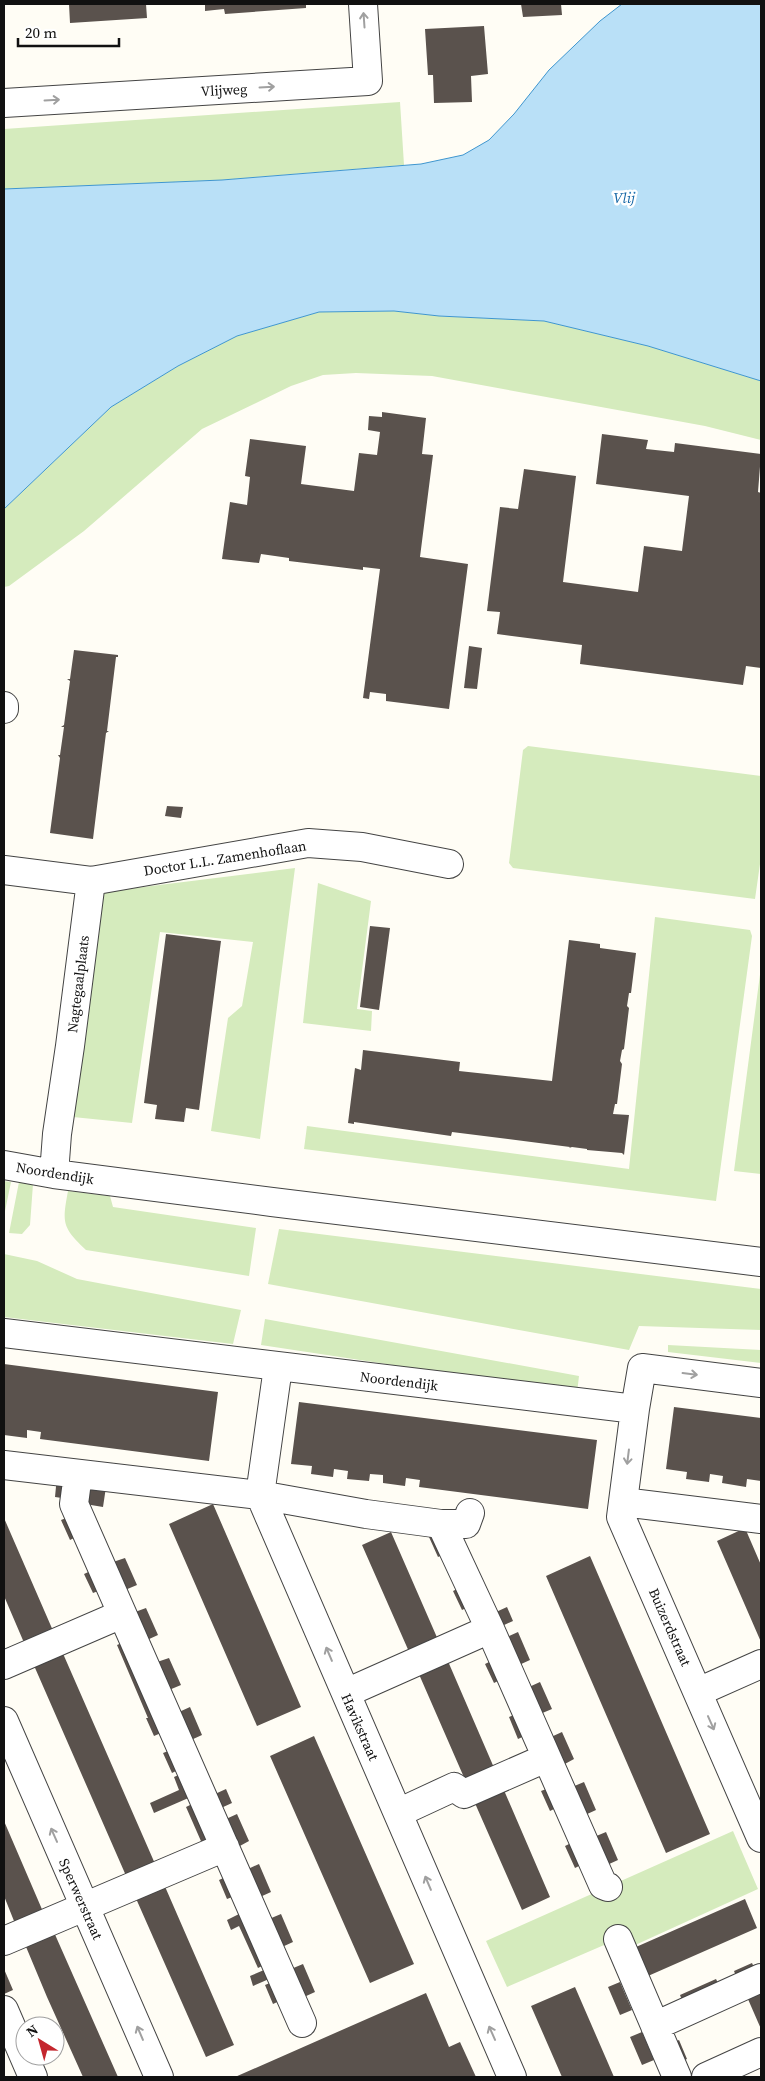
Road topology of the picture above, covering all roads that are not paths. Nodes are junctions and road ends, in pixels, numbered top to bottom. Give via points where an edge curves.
1 (363, 4) edge
2 (4, 103) edge
3 (449, 864) dead end
4 (4, 870) edge
5 (91, 881) junction
6 (4, 1165) edge
7 (54, 1174) junction
8 (761, 1262) edge
9 (4, 1333) edge
10 (278, 1367) junction
11 (761, 1383) edge
12 (635, 1409) junction
13 (4, 1465) edge
14 (78, 1474) junction
15 (260, 1495) junction
16 (623, 1502) junction
17 (470, 1513) dead end
18 (761, 1519) edge
19 (441, 1524) junction
20 (122, 1614) junction
21 (490, 1629) junction
22 (761, 1664) edge
23 (4, 1665) edge
24 (698, 1692) junction
25 (346, 1693) junction
26 (4, 1721) edge
27 (546, 1758) junction
28 (398, 1813) junction
29 (761, 1838) edge
30 (225, 1847) junction
31 (608, 1887) dead end
32 (85, 1906) junction
33 (618, 1939) dead end
34 (4, 1941) edge
35 (761, 1978) edge
36 (4, 2010) edge
37 (302, 2023) dead end
38 (655, 2026) junction
39 (761, 2052) edge
40 (33, 2077) edge
41 (159, 2077) edge
42 (512, 2077) edge
43 (677, 2077) edge
44 (706, 2077) edge

2 -> 1 street, Vlijweg via 368,81
3 - 5 street, Doctor L.L. Zamenhoflaan via 362,847 308,843
4 - 5 street
5 - 7 street, Nagtegaalplaats
6 - 7 street, Noordendijk
7 - 8 street, Noordendijk
9 - 10 street, Noordendijk
10 - 12 street, Noordendijk
10 - 15 street
12 -> 11 street via 642,1368
12 -> 16 street, Buizerdstraat
13 - 14 street
14 - 15 street
14 - 20 street via 74,1504
15 - 19 street
25 -> 15 street, Havikstraat
16 - 18 street
16 - 24 street, Buizerdstraat via 621,1517
17 - 19 street via 466,1524
19 - 21 street
20 - 23 street
20 - 30 street
21 - 25 street
21 - 27 street
22 - 24 street
24 -> 29 street, Buizerdstraat
25 - 28 street, Havikstraat
32 -> 26 street, Sperwerstraat
27 - 28 street via 464,1794 454,1788
27 - 31 street via 603,1885
42 -> 28 street, Havikstraat
30 - 32 street
30 - 37 street
32 - 34 street
41 -> 32 street, Sperwerstraat
33 - 38 street
35 - 38 street
36 - 40 street
38 - 43 street
39 - 44 street

